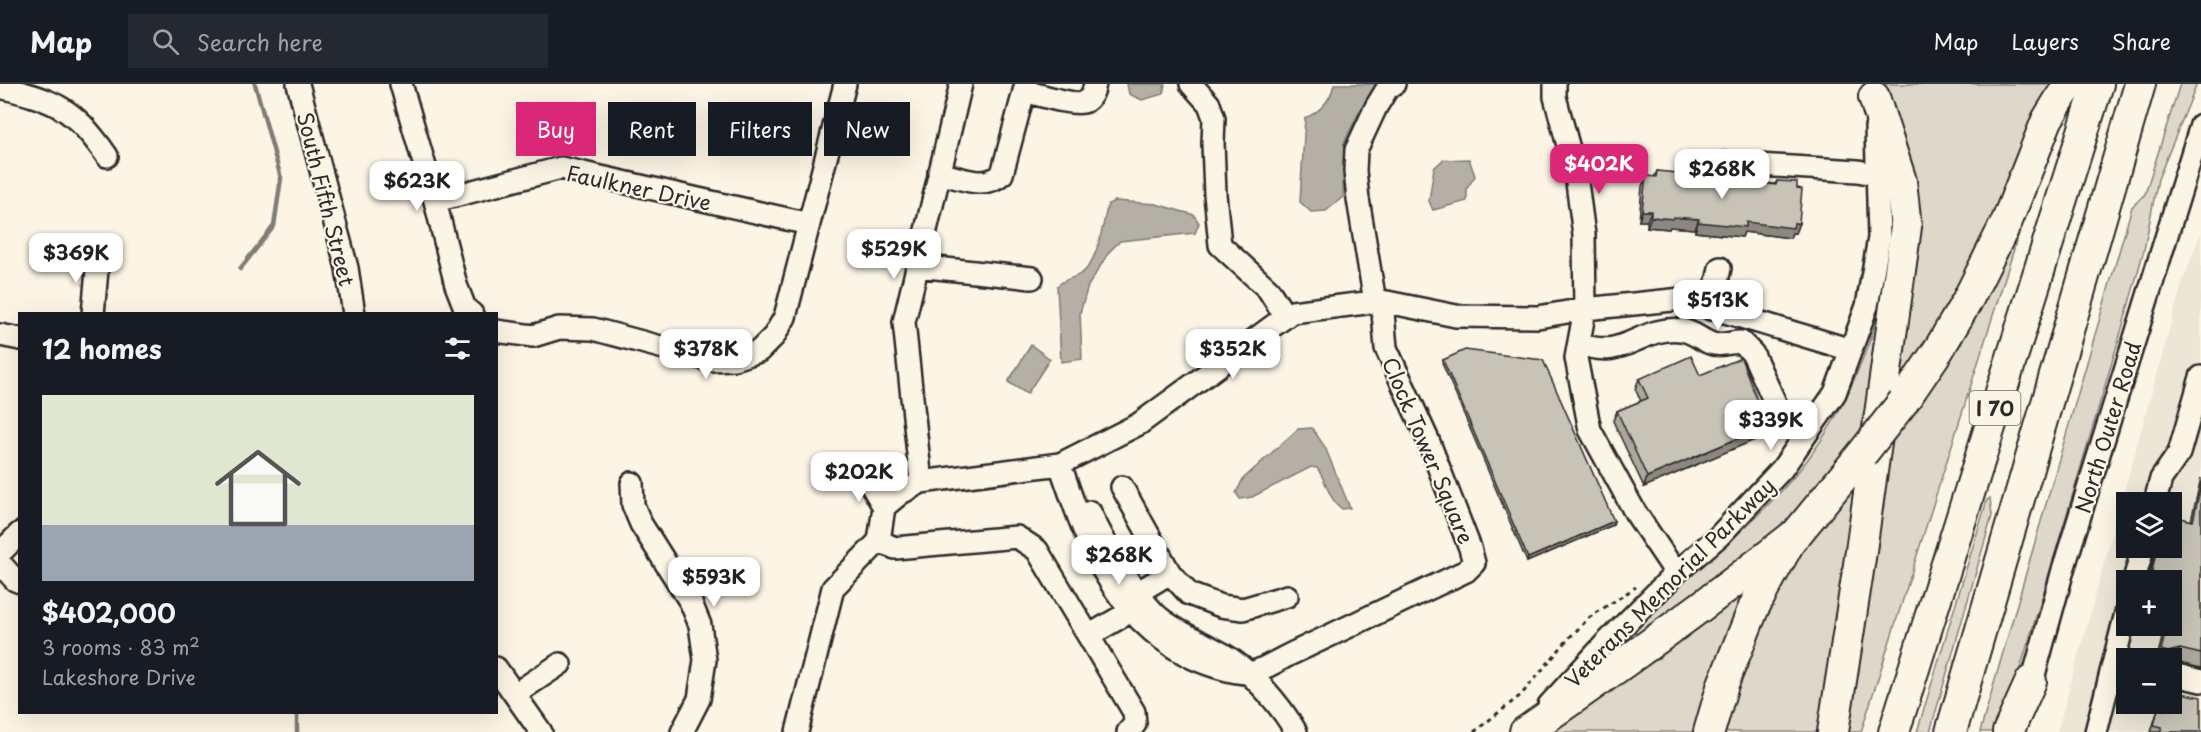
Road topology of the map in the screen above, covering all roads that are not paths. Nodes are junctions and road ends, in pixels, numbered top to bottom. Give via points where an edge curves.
1 (298, 84) edge
2 (401, 84) edge
3 (845, 84) edge
4 (961, 84) edge
5 (1095, 84) edge
6 (1191, 84) edge
7 (1394, 84) edge
8 (1555, 84) edge
9 (2069, 84) edge
10 (2098, 84) edge
11 (2140, 84) edge
12 (11, 87) edge
13 (1025, 88) edge
14 (1872, 90) edge
15 (2201, 125) edge
16 (107, 156) dead end
17 (1725, 163) dead end
18 (939, 174) junction
19 (1878, 175) junction
20 (435, 201) junction
21 (809, 224) junction
22 (98, 258) dead end
23 (917, 266) junction
24 (1720, 268) dead end
25 (1032, 278) dead end
26 (1378, 302) junction
27 (1585, 309) junction
28 (1711, 309) junction
29 (93, 312) edge
30 (354, 312) edge
31 (470, 312) edge
32 (1285, 316) junction
33 (498, 331) edge
34 (0, 335) edge
35 (18, 339) edge
36 (1579, 343) junction
37 (1851, 350) junction
38 (2201, 377) edge
39 (1777, 407) dead end
40 (1065, 461) junction
41 (868, 480) dead end
42 (921, 482) junction
43 (632, 483) dead end
44 (1122, 487) dead end
45 (2158, 492) edge
46 (884, 507) junction
47 (18, 535) edge
48 (1793, 536) junction
49 (879, 541) junction
50 (0, 553) edge
51 (0, 563) edge
52 (1170, 573) junction
53 (1676, 573) junction
54 (18, 581) edge
55 (1287, 596) dead end
56 (1133, 600) junction
57 (1090, 635) junction
58 (560, 664) dead end
59 (498, 671) edge
60 (2116, 673) edge
61 (1249, 674) junction
62 (2182, 676) edge
63 (2031, 681) junction
64 (2201, 681) edge
65 (515, 694) junction
66 (541, 732) edge
67 (682, 732) edge
68 (797, 732) edge
69 (1128, 732) edge
70 (1296, 732) edge
71 (1525, 732) edge
72 (1709, 732) edge
73 (1833, 732) edge
74 (1894, 732) edge
75 (1951, 732) edge
76 (2008, 732) edge
77 (2022, 732) edge
78 (2096, 732) edge

1 - 30 street, South Fifth Street via 347,267
2 - 20 street
3 - 21 street
4 - 18 street
5 - 13 street via 1086,101 1077,103
6 - 32 street via 1209,104 1214,118 1220,245 1268,289
7 - 26 street via 1376,107 1356,150 1358,200
8 - 27 street via 1576,175 1584,235
9 - 48 highway, bridge via 2047,120 2007,221 1939,349 1903,402
10 - 74 highway, I 70
11 - 75 highway, I 70
12 - 16 street via 67,110
13 - 18 street via 1002,174 993,182 983,183
14 - 19 street, Veterans Memorial Parkway
14 - 73 highway via 1900,181 1906,227
15 - 63 street, North Outer Road
17 - 19 street
18 - 23 street
19 - 37 street, Veterans Memorial Parkway via 1879,238 1867,306
20 - 21 street, Faulkner Drive via 561,168
20 - 31 street via 456,285
21 - 33 street via 785,317 759,351 734,359 709,360 593,329 559,328 533,336
22 - 29 street
23 - 25 street
23 - 42 street via 904,322
24 - 28 street
26 - 27 street via 1456,316 1538,317
26 - 32 street
26 - 61 street, Clock Tower Square via 1386,348 1428,440 1474,563 1466,571
27 - 28 street via 1682,299
27 - 36 street
28 - 37 street
32 - 40 street via 1139,424
34 - 35 street
36 - 39 street via 1609,350 1660,332 1681,330 1717,345 1742,342 1753,354
36 - 53 street via 1576,358 1590,430 1635,512
37 - 53 street, Veterans Memorial Parkway via 1835,393 1782,468 1719,536
38 - 45 street via 2179,453 2161,479
40 - 42 street
40 - 56 street via 1076,510 1103,572
41 - 46 street
42 - 46 street
43 - 67 street via 633,505 641,525 691,603 700,625 705,660 701,689
44 - 52 street
46 - 49 street
47 - 50 street
48 - 71 highway via 1631,660
48 - 72 highway via 1754,607 1723,684
49 - 57 street via 895,548 1017,537 1037,550
49 - 68 street via 833,588
51 - 54 street
52 - 55 street via 1189,594 1221,606 1244,609
52 - 56 street
53 - 71 street, Veterans Memorial Parkway
56 - 57 street via 1126,614
56 - 61 street via 1147,628 1184,653 1203,664
57 - 69 street via 1134,712 1135,724
58 - 65 street
59 - 65 street
60 - 78 street
61 - 70 street
62 - 64 street
63 - 76 highway
63 - 77 street, North Outer Road
65 - 66 street

